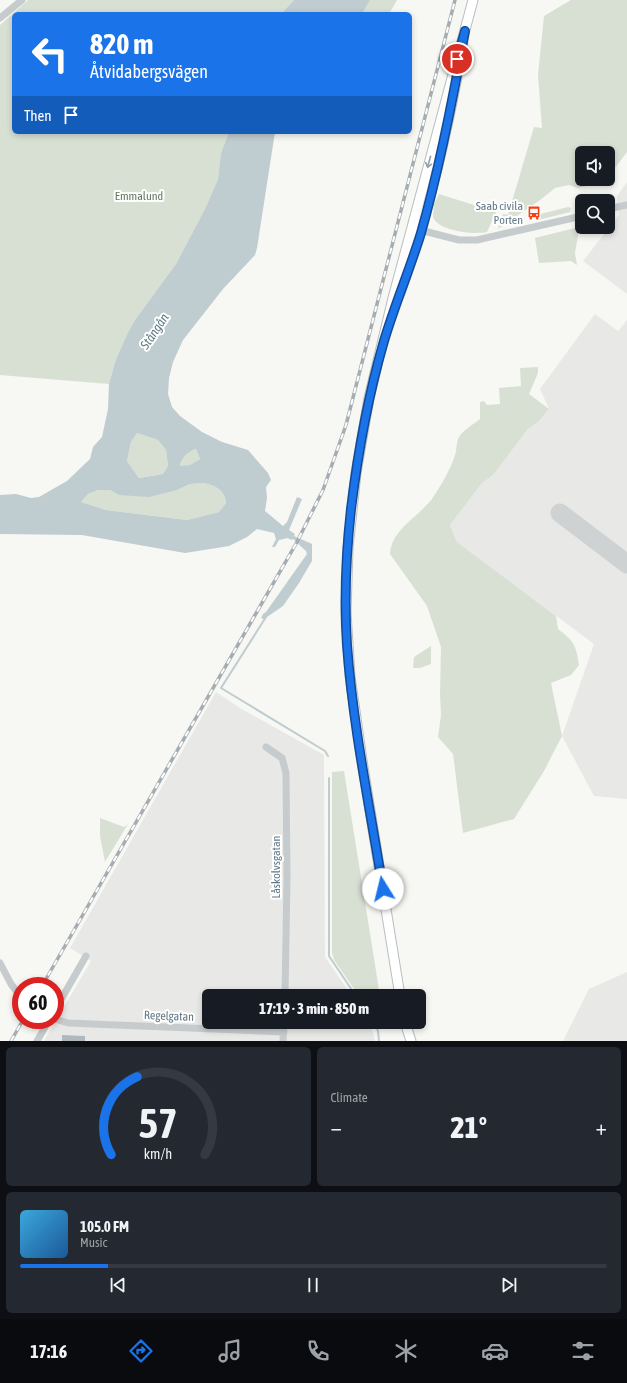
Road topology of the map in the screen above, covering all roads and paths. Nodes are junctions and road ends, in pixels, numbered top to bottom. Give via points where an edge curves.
1 (22, 0) edge
2 (473, 0) edge
3 (0, 18) edge
4 (465, 31) junction
5 (627, 205) edge
6 (615, 208) edge
7 (575, 218) edge
8 (412, 228) junction
9 (422, 230) junction
10 (384, 341) junction
11 (266, 747) dead end
12 (86, 956) dead end
13 (0, 963) edge
14 (12, 985) edge
15 (285, 989) edge
16 (399, 989) edge
17 (64, 994) edge
18 (64, 1022) edge
19 (44, 1029) edge
20 (405, 1029) edge
21 (407, 1029) edge
22 (284, 1032) joint
23 (37, 1041) edge
24 (283, 1041) edge
25 (406, 1041) edge
26 (411, 1041) edge

1 - 3 street
2 - 4 main road
4 -> 8 main road
4 - 9 main road via 449,122
5 - 6 street
7 - 9 street via 477,240 459,240
8 - 9 street
8 - 10 main road
9 - 10 main road
10 - 16 main road via 368,405 356,473 348,548 346,612 354,706
11 - 15 street, Låskolvsgatan via 282,758 286,773
12 - 17 street
13 - 14 street
18 - 22 street, Regelgatan
19 - 23 street
20 - 25 main road
21 - 26 main road
22 - 24 street

